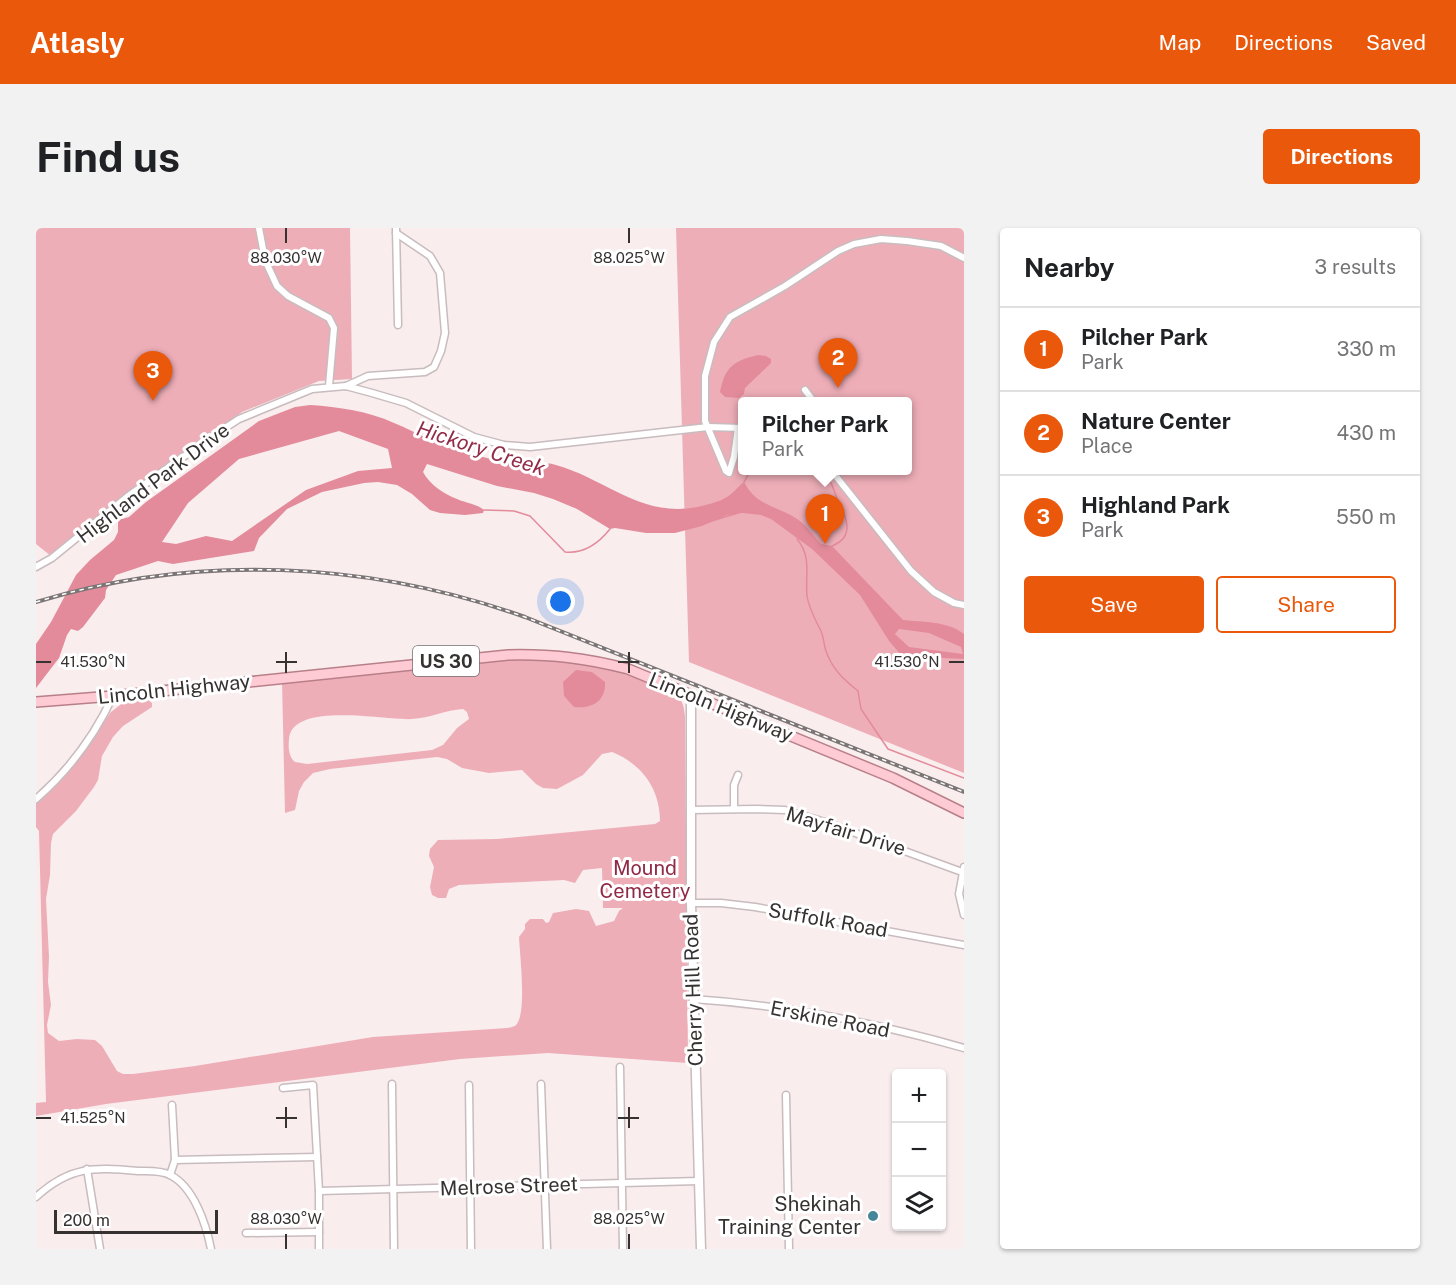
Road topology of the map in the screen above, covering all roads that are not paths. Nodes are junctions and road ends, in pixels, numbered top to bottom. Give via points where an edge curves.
1 (259, 228) edge
2 (396, 230) edge
3 (964, 258) edge
4 (398, 325) dead end
5 (329, 386) junction
6 (346, 386) junction
7 (805, 390) dead end
8 (810, 397) edge
9 (708, 427) junction
10 (738, 428) edge
11 (738, 438) edge
12 (834, 475) edge
13 (36, 567) edge
14 (964, 605) edge
15 (691, 694) junction
16 (113, 696) junction
17 (40, 701) edge
18 (738, 775) dead end
19 (36, 799) edge
20 (734, 809) junction
21 (690, 810) junction
22 (964, 813) edge
23 (963, 869) edge
24 (690, 903) junction
25 (964, 915) edge
26 (964, 945) edge
27 (693, 999) junction
28 (964, 1048) edge
29 (620, 1067) dead end
30 (392, 1084) dead end
31 (542, 1084) dead end
32 (469, 1085) dead end
33 (283, 1088) dead end
34 (786, 1095) dead end
35 (172, 1105) dead end
36 (317, 1157) junction
37 (175, 1160) junction
38 (87, 1169) junction
39 (170, 1175) junction
40 (699, 1180) junction
41 (621, 1182) junction
42 (545, 1184) junction
43 (469, 1186) junction
44 (394, 1189) junction
45 (319, 1191) junction
46 (36, 1197) edge
47 (319, 1232) junction
48 (246, 1233) dead end
49 (100, 1249) edge
50 (211, 1249) edge
51 (319, 1249) edge
52 (394, 1249) edge
53 (471, 1249) edge
54 (547, 1249) edge
55 (623, 1249) edge
56 (702, 1249) edge
57 (789, 1249) edge

1 - 5 street via 265,260 277,286 329,318 334,328
2 - 4 street
2 - 6 street via 430,256 440,273 445,333 441,351 434,367 425,372 368,376
3 - 9 street via 941,246 907,241 881,239 854,244 730,317 708,358
5 - 6 street, Highland Park Drive
5 - 13 street, Highland Park Drive via 312,389 232,423
6 - 9 street, Highland Park Drive via 406,403 474,437 504,445 530,447
7 - 8 street
9 - 10 street, Highland Park Drive
9 - 11 street via 729,473
12 - 14 street via 911,571 934,592
15 - 16 main road, Lincoln Highway / US 30 via 628,669 591,659 544,654
15 - 21 street, Cherry Hill Road
15 - 22 main road, Lincoln Highway / US 30 via 893,778
16 - 17 main road, Lincoln Highway / US 30
16 - 19 street via 101,723 73,761
18 - 20 street
20 - 21 street, Mayfair Drive
20 - 23 street, Mayfair Drive via 795,813
21 - 24 street, Cherry Hill Road
23 - 25 street via 959,894
24 - 26 street, Suffolk Road via 754,907
24 - 27 street, Cherry Hill Road
27 - 28 street, Erskine Road via 868,1024
27 - 40 street, Cherry Hill Road
29 - 41 street
30 - 44 street
31 - 42 street
32 - 43 street
33 - 36 street via 313,1085
34 - 57 street
35 - 37 street
36 - 37 street
36 - 45 street
37 - 39 street
38 - 39 street
38 - 46 street via 67,1174
38 - 49 street
39 - 50 street via 199,1208
40 - 41 street, Melrose Street
40 - 56 street, Cherry Hill Road
41 - 42 street, Melrose Street
41 - 55 street
42 - 43 street, Melrose Street
42 - 54 street
43 - 44 street, Melrose Street
43 - 53 street
44 - 45 street, Melrose Street
44 - 52 street
45 - 47 street
47 - 48 street
47 - 51 street

